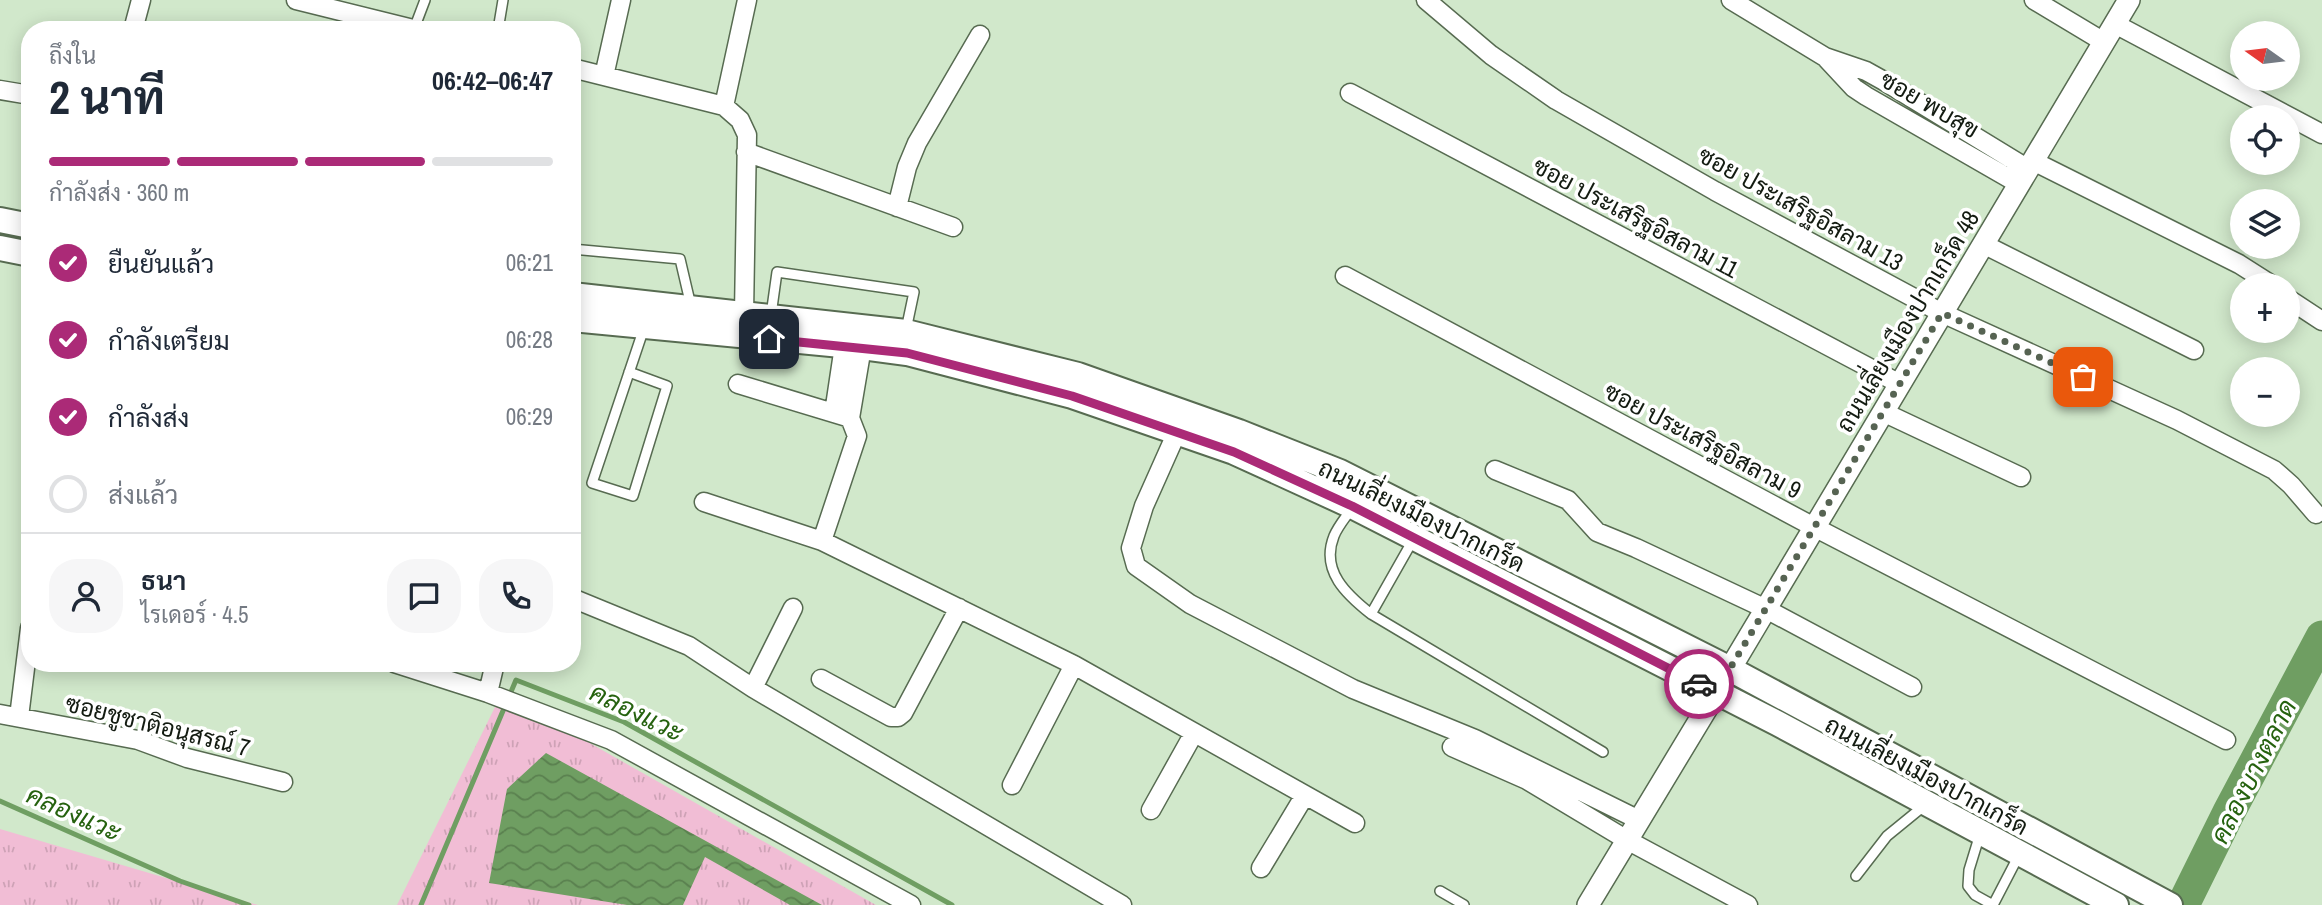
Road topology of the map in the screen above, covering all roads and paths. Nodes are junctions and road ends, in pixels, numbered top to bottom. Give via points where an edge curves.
1 (141, 0) edge
2 (296, 0) edge
3 (425, 0) edge
4 (503, 0) edge
5 (621, 0) edge
6 (747, 0) edge
7 (1426, 0) edge
8 (1731, 0) edge
9 (2034, 0) edge
10 (2129, 0) edge
11 (135, 21) edge
12 (383, 21) edge
13 (418, 21) edge
14 (500, 21) edge
15 (2109, 33) junction
16 (981, 35) dead end
17 (581, 70) edge
18 (604, 76) junction
19 (0, 90) edge
20 (1350, 93) dead end
21 (21, 94) edge
22 (724, 106) junction
23 (2322, 134) edge
24 (746, 152) junction
25 (2026, 171) junction
26 (897, 207) junction
27 (0, 220) edge
28 (21, 224) edge
29 (953, 227) dead end
30 (1983, 244) junction
31 (0, 248) edge
32 (581, 250) edge
33 (21, 252) edge
34 (2253, 273) edge
35 (1345, 276) dead end
36 (581, 296) edge
37 (2300, 307) edge
38 (691, 309) junction
39 (1942, 313) junction
40 (744, 314) junction
41 (771, 317) junction
42 (581, 320) edge
43 (2322, 321) edge
44 (644, 326) junction
45 (906, 332) junction
46 (853, 347) junction
47 (2193, 350) dead end
48 (629, 372) junction
49 (738, 384) dead end
50 (1900, 384) junction
51 (1883, 412) junction
52 (842, 416) junction
53 (1177, 432) junction
54 (1495, 470) dead end
55 (2021, 477) dead end
56 (704, 502) dead end
57 (1352, 506) junction
58 (2316, 514) dead end
59 (1814, 527) junction
60 (1414, 538) junction
61 (822, 541) junction
62 (581, 602) edge
63 (793, 608) dead end
64 (959, 608) junction
65 (1766, 609) junction
66 (1371, 614) junction
67 (1074, 665) junction
68 (1730, 669) junction
69 (25, 672) edge
70 (422, 672) edge
71 (497, 672) edge
72 (821, 679) dead end
73 (1912, 687) dead end
74 (753, 688) junction
75 (1716, 692) junction
76 (501, 698) junction
77 (0, 714) edge
78 (19, 717) junction
79 (1194, 733) junction
80 (2226, 740) dead end
81 (1452, 747) dead end
82 (1603, 752) dead end
83 (284, 782) dead end
84 (1012, 785) dead end
85 (1305, 795) junction
86 (1927, 803) junction
87 (1151, 810) dead end
88 (1639, 820) junction
89 (1355, 823) dead end
90 (1981, 832) junction
91 (1627, 840) junction
92 (2019, 854) junction
93 (1261, 868) dead end
94 (1856, 876) dead end
95 (1440, 891) dead end
96 (2166, 903) edge
97 (911, 905) edge
98 (1122, 905) edge
99 (1464, 905) edge
100 (1588, 905) edge
101 (1748, 905) edge
102 (1993, 905) edge
103 (2116, 905) edge

1 - 11 street
2 - 12 street
3 - 13 lane
4 - 14 lane
5 - 18 street
6 - 22 street
7 - 39 street, ซอย ประเสริฐอิสลาม 13 via 1491,55 1556,100
8 - 25 street, ซอย พบสุข via 1825,57 1866,96
9 - 15 street
10 - 15 street, ถนนเลี่ยงเมืองปากเกร็ด 48
15 - 23 street
15 - 25 street, ถนนเลี่ยงเมืองปากเกร็ด 48
16 - 26 street via 917,143
17 - 18 street
18 - 22 street
19 - 21 street
20 - 50 street, ซอย ประเสริฐอิสลาม 11
22 - 24 street via 744,125
24 - 26 street
24 - 40 street
25 - 30 street, ถนนเลี่ยงเมืองปากเกร็ด 48
25 - 34 street, ซอย พบสุข
26 - 29 street
27 - 28 main road
30 - 39 street, ถนนเลี่ยงเมืองปากเกร็ด 48
30 - 47 street
31 - 33 main road
32 - 38 lane via 680,259
35 - 59 street, ซอย ประเสริฐอิสลาม 9
36 - 38 main road, ถนนเลี่ยงเมืองปากเกร็ด
37 - 43 street
38 - 40 main road, ถนนเลี่ยงเมืองปากเกร็ด
39 - 50 street, ถนนเลี่ยงเมืองปากเกร็ด 48
39 - 58 street, ซอย ประเสริฐอิสลาม 13 via 2177,420 2274,470
40 - 41 main road, ถนนเลี่ยงเมืองปากเกร็ด
41 - 45 main road, ถนนเลี่ยงเมืองปากเกร็ด
41 - 45 lane via 777,272 914,292
42 - 44 main road, ถนนเลี่ยงเมืองปากเกร็ด
44 - 46 main road, ถนนเลี่ยงเมืองปากเกร็ด
44 - 48 lane
45 - 68 main road, ถนนเลี่ยงเมืองปากเกร็ด via 1078,375 1340,472
46 - 52 street
46 - 53 main road, ถนนเลี่ยงเมืองปากเกร็ด via 907,353 1072,396
48 - 48 lane via 592,483 633,496 667,386
49 - 52 street
50 - 51 street, ถนนเลี่ยงเมืองปากเกร็ด 48
51 - 55 street
51 - 59 street, ถนนเลี่ยงเมืองปากเกร็ด 48
52 - 61 street via 857,436
53 - 57 main road, ถนนเลี่ยงเมืองปากเกร็ด via 1234,452
53 - 88 street via 1144,506 1132,548 1136,566 1190,604 1353,689 1475,739
54 - 65 street via 1568,500 1597,532
56 - 61 street
57 - 60 main road, ถนนเลี่ยงเมืองปากเกร็ด
57 - 66 lane via 1333,537 1331,560 1335,577 1349,597
59 - 65 street, ถนนเลี่ยงเมืองปากเกร็ด 48
59 - 80 street, ซอย ประเสริฐอิสลาม 9
60 - 66 lane
60 - 75 main road, ถนนเลี่ยงเมืองปากเกร็ด
61 - 64 street
62 - 74 street via 689,646
63 - 74 street
64 - 67 street
64 - 72 street via 898,718
65 - 68 street, ถนนเลี่ยงเมืองปากเกร็ด 48
65 - 73 street
66 - 82 lane
67 - 79 street
67 - 84 street
68 - 75 main road
68 - 96 main road, ถนนเลี่ยงเมืองปากเกร็ด
69 - 78 street
70 - 76 street
71 - 76 street
74 - 98 street
75 - 86 main road, ถนนเลี่ยงเมืองปากเกร็ด
75 - 88 street
76 - 97 street via 611,740
77 - 78 street, ซอยชูชาติอนุสรณ์ 7
78 - 83 street, ซอยชูชาติอนุสรณ์ 7 via 138,740 187,758
79 - 85 street
79 - 87 street
81 - 91 street via 1527,780
85 - 89 street
85 - 93 street
86 - 90 main road, ถนนเลี่ยงเมืองปากเกร็ด
86 - 94 lane via 1887,836
88 - 91 street
90 - 92 main road, ถนนเลี่ยงเมืองปากเกร็ด
90 - 102 lane via 1968,886
91 - 100 street
91 - 101 street
92 - 102 lane
92 - 103 main road, ถนนเลี่ยงเมืองปากเกร็ด
95 - 99 lane

